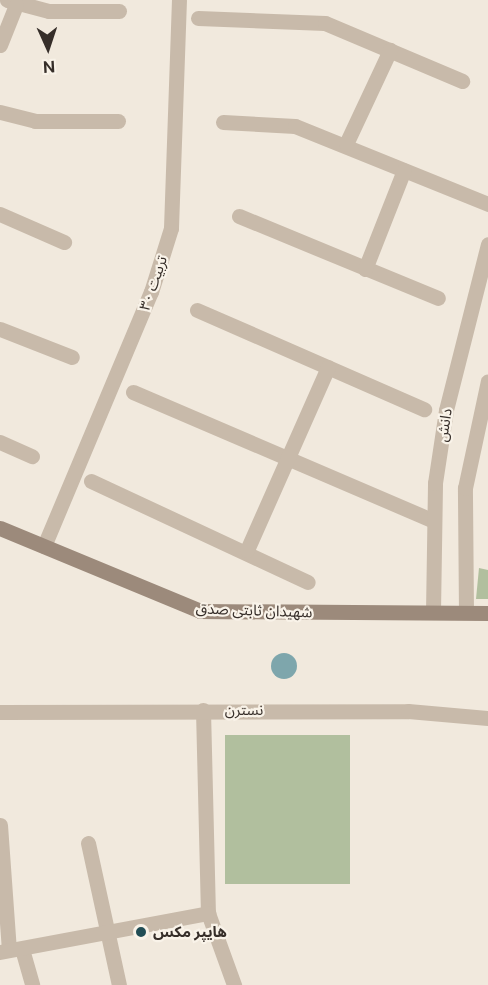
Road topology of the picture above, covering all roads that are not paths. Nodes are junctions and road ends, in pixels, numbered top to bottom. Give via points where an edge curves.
1 (179, 0) edge
2 (11, 2) edge
3 (118, 11) dead end
4 (198, 18) dead end
5 (0, 45) edge
6 (390, 50) junction
7 (462, 81) dead end
8 (0, 112) edge
9 (118, 121) dead end
10 (223, 122) dead end
11 (346, 144) junction
12 (404, 170) junction
13 (488, 204) edge
14 (0, 214) edge
15 (239, 216) dead end
16 (64, 242) dead end
17 (488, 244) edge
18 (365, 269) junction
19 (438, 298) dead end
20 (197, 310) dead end
21 (0, 329) edge
22 (72, 357) dead end
23 (328, 367) junction
24 (488, 381) edge
25 (133, 392) dead end
26 (485, 406) edge
27 (424, 409) dead end
28 (0, 442) edge
29 (32, 456) dead end
30 (287, 459) junction
31 (91, 481) dead end
32 (434, 521) junction
33 (0, 528) edge
34 (44, 546) junction
35 (247, 550) junction
36 (308, 582) dead end
37 (433, 612) junction
38 (466, 612) junction
39 (488, 613) edge
40 (203, 710) junction
41 (0, 712) edge
42 (488, 718) edge
43 (0, 825) edge
44 (88, 843) dead end
45 (208, 913) junction
46 (105, 934) junction
47 (11, 950) edge
48 (32, 985) edge
49 (119, 985) edge
50 (234, 985) edge

1 - 34 street, تربیت ۳۰ via 171,228 152,292
2 - 3 street via 49,11
2 - 5 street
4 - 6 street via 325,23
6 - 7 street
6 - 11 street
8 - 9 street via 35,121
10 - 11 street via 295,126
11 - 12 street
12 - 13 street
12 - 18 street
14 - 16 street
15 - 18 street
17 - 32 street, دانش via 446,410
18 - 19 street
20 - 23 street
21 - 22 street
23 - 27 street
23 - 30 street
24 - 26 street
25 - 30 street
26 - 38 street via 465,488
28 - 29 street
30 - 32 street
30 - 35 street
31 - 35 street
32 - 37 street, دانش
33 - 34 main road, شهیدان ثابتی صدق
34 - 37 main road, شهیدان ثابتی صدق via 200,611
35 - 36 street
37 - 38 main road, شهیدان ثابتی صدق
38 - 39 main road, شهیدان ثابتی صدق
40 - 41 street, نسترن
40 - 42 street, نسترن via 408,711
40 - 45 street
43 - 47 street
44 - 46 street
45 - 46 street
45 - 50 street
46 - 47 street
46 - 49 street
47 - 48 street

